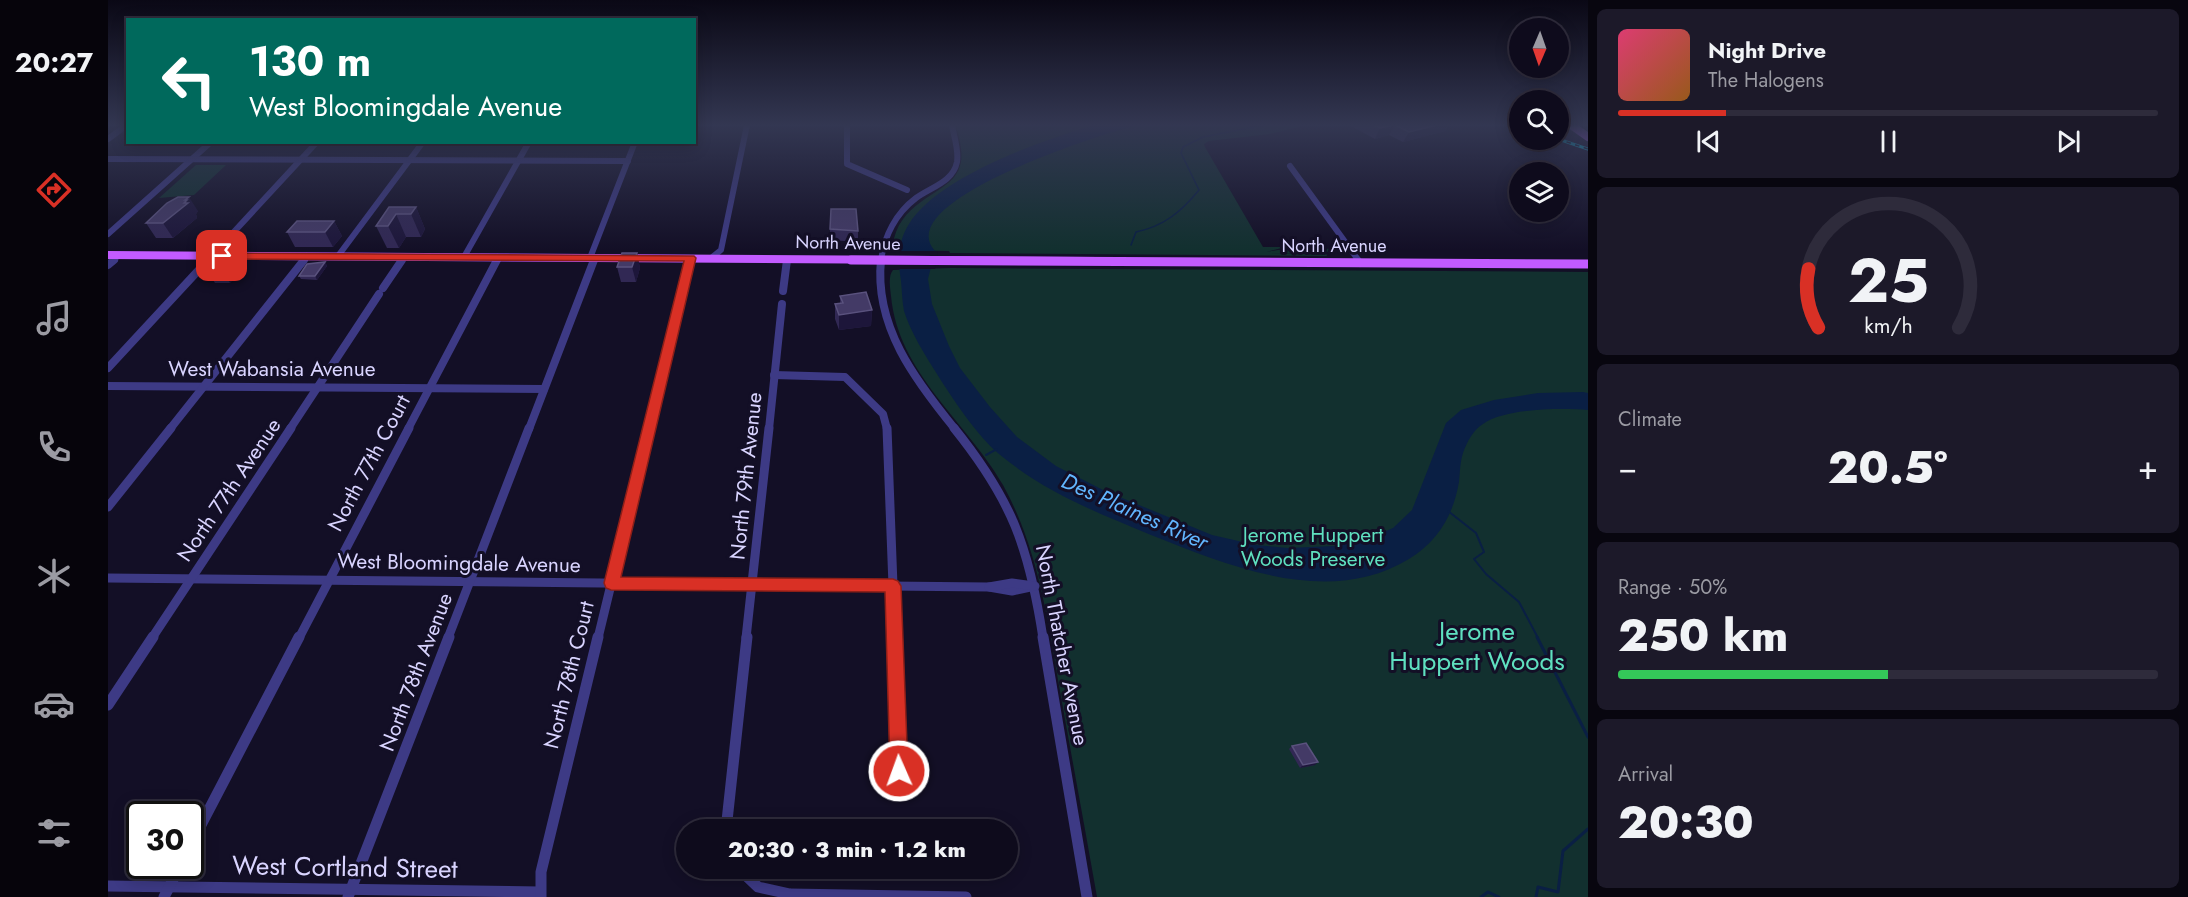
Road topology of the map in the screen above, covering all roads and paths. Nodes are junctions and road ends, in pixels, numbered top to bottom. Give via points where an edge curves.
1 (184, 167) edge
2 (295, 167) edge
3 (405, 167) edge
4 (515, 167) edge
5 (626, 167) edge
6 (738, 167) edge
7 (854, 167) edge
8 (955, 167) edge
9 (1291, 167) edge
10 (907, 189) dead end
11 (108, 234) edge
12 (108, 255) edge
13 (119, 255) junction
14 (212, 256) junction
15 (308, 256) junction
16 (338, 256) junction
17 (404, 257) junction
18 (464, 257) junction
19 (498, 257) junction
20 (593, 258) junction
21 (690, 258) junction
22 (711, 258) junction
23 (787, 259) junction
24 (882, 260) junction
25 (1360, 262) junction
26 (1588, 264) edge
27 (108, 265) edge
28 (381, 291) joint
29 (783, 291) dead end
30 (782, 304) dead end
31 (108, 368) edge
32 (774, 375) junction
33 (108, 386) edge
34 (204, 386) junction
35 (318, 387) junction
36 (430, 388) junction
37 (544, 389) junction
38 (108, 507) edge
39 (108, 578) edge
40 (191, 579) junction
41 (330, 580) junction
42 (470, 581) junction
43 (611, 583) junction
44 (753, 584) junction
45 (893, 586) junction
46 (1035, 586) junction
47 (108, 705) edge
48 (900, 793) dead end
49 (204, 819) edge
50 (727, 819) edge
51 (750, 879) edge
52 (108, 886) edge
53 (166, 892) edge
54 (350, 893) edge
55 (540, 894) edge
56 (966, 897) edge
57 (1087, 897) edge

1 - 11 street
2 - 14 street
3 - 16 street
4 - 18 street
5 - 20 street, North 78th Avenue
6 - 22 street via 721,250
7 - 10 street
8 - 24 street, North Thatcher Avenue via 943,182 910,202 895,218 885,240
9 - 25 street
12 - 13 main road, North Avenue
13 - 14 main road, North Avenue
13 - 27 street
14 - 15 main road, North Avenue
14 - 31 street
15 - 16 main road, North Avenue
15 - 34 street
16 - 17 main road, North Avenue
17 - 18 main road, North Avenue
17 - 28 street, North 77th Avenue
18 - 19 main road, North Avenue
19 - 20 main road, North Avenue
19 - 36 street, North 77th Court
20 - 21 main road, North Avenue
20 - 37 street, North 78th Avenue
21 - 22 main road, North Avenue
21 - 43 street, North 78th Court
22 - 23 main road, North Avenue
23 - 24 main road, North Avenue
23 - 29 street
24 - 25 main road, North Avenue
24 - 46 street, North Thatcher Avenue via 880,291 895,342 918,380 998,484 1026,550
25 - 26 main road, North Avenue
28 - 35 street, North 77th Avenue
30 - 32 street, North 79th Avenue
32 - 44 street, North 79th Avenue
32 - 45 street via 845,377 883,414 887,424
33 - 34 street, West Wabansia Avenue
34 - 35 street, West Wabansia Avenue
34 - 38 street
35 - 36 street, West Wabansia Avenue
35 - 40 street, North 77th Avenue
36 - 37 street, West Wabansia Avenue
36 - 41 street, North 77th Court
37 - 42 street, North 78th Avenue
39 - 40 street, West Bloomingdale Avenue
40 - 41 street, West Bloomingdale Avenue
40 - 47 street, North 77th Avenue
41 - 42 street, West Bloomingdale Avenue
41 - 49 street, North 77th Court
42 - 43 street, West Bloomingdale Avenue
42 - 54 street, North 78th Avenue
43 - 44 street, West Bloomingdale Avenue
43 - 55 street, North 78th Court via 541,872
44 - 45 street, West Bloomingdale Avenue
44 - 50 street, North 79th Avenue
45 - 46 street, West Bloomingdale Avenue via 989,587 1003,591
45 - 48 street
46 - 57 street, North Thatcher Avenue
51 - 56 street via 758,886 790,894
52 - 53 street, West Cortland Street
53 - 54 street, West Cortland Street
54 - 55 street, West Cortland Street

